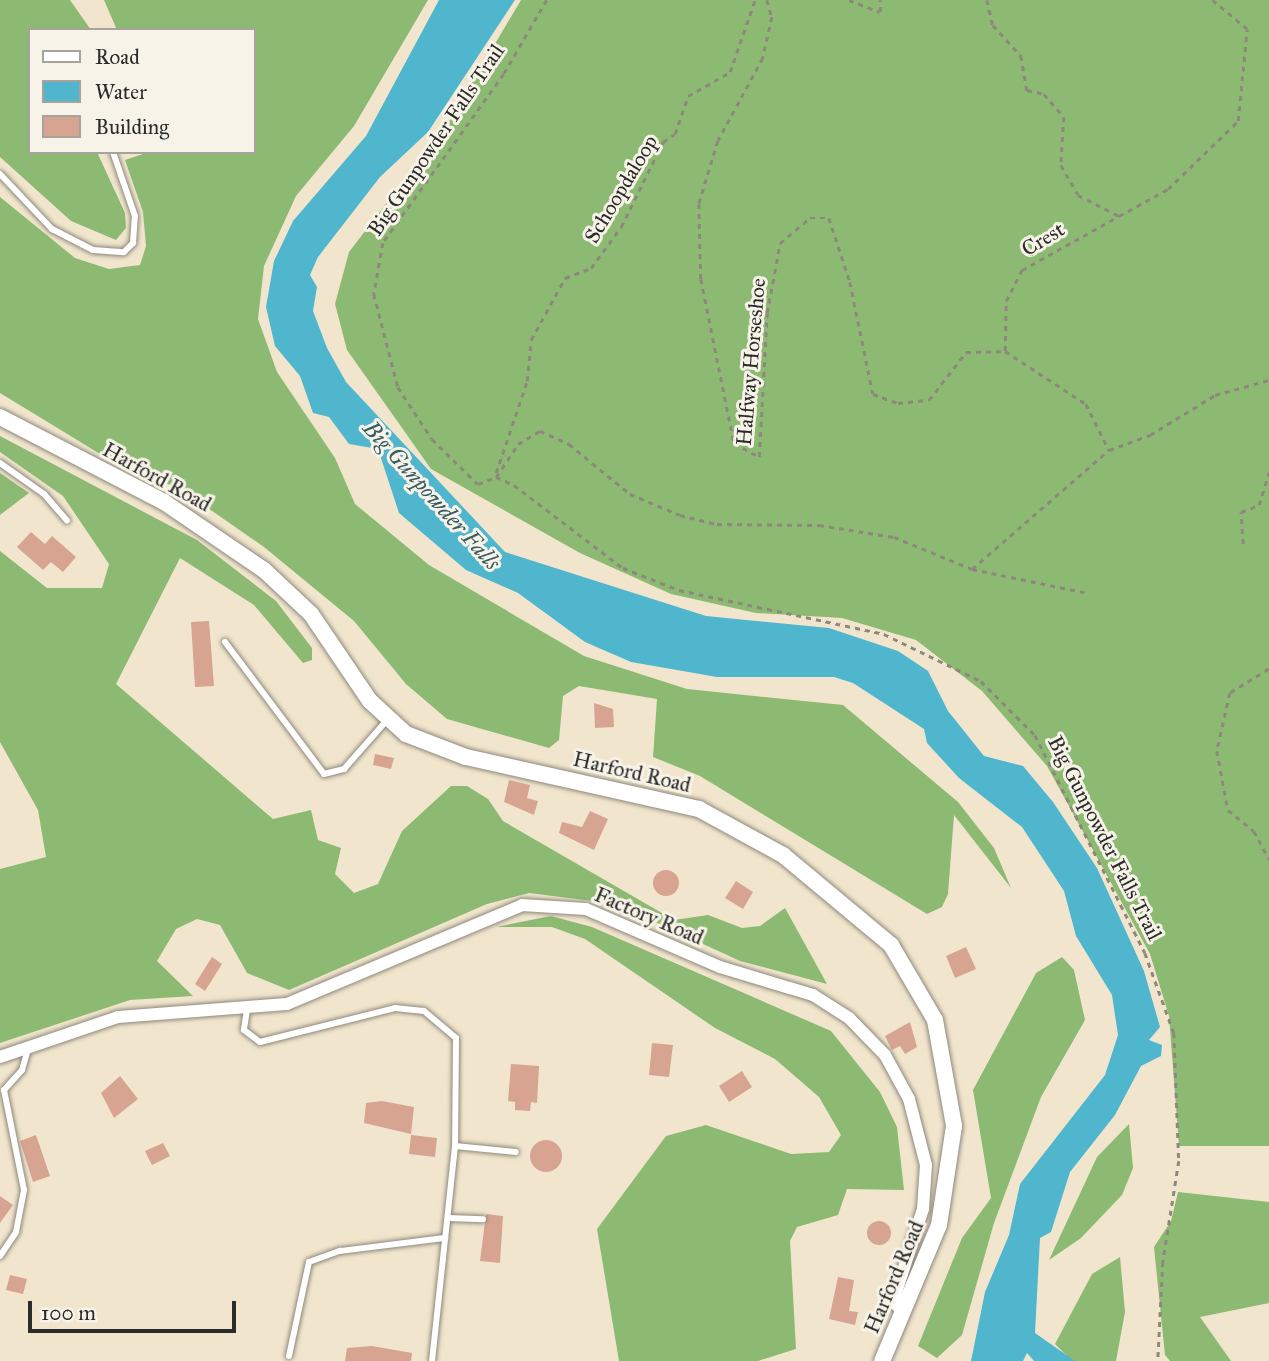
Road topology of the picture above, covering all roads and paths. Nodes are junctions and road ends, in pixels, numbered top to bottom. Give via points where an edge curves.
1 (547, 0) edge
2 (755, 0) edge
3 (767, 0) edge
4 (849, 0) edge
5 (880, 0) edge
6 (987, 0) edge
7 (1212, 0) edge
8 (114, 154) edge
9 (0, 174) edge
10 (1119, 216) junction
11 (1005, 351) junction
12 (1269, 380) edge
13 (0, 417) edge
14 (1110, 450) junction
15 (0, 464) edge
16 (1269, 472) edge
17 (496, 477) junction
18 (67, 520) dead end
19 (1242, 544) dead end
20 (972, 569) junction
21 (1088, 593) dead end
22 (225, 642) dead end
23 (1269, 668) edge
24 (387, 720) junction
25 (1269, 859) edge
26 (247, 1010) junction
27 (30, 1045) junction
28 (0, 1058) edge
29 (454, 1146) junction
30 (516, 1152) dead end
31 (448, 1218) junction
32 (483, 1219) dead end
33 (445, 1238) junction
34 (0, 1256) edge
35 (902, 1310) junction
36 (289, 1356) dead end
37 (432, 1361) edge
38 (883, 1361) edge
39 (1158, 1361) edge

1 - 17 path, Big Gunpowder Falls Trail via 504,74 388,235 373,284 398,387 432,439 478,484
2 - 17 path, Schoopdaloop via 730,72 688,96 675,134 663,142 621,227 591,268 565,278 531,340 527,381
3 - 11 path, Halfway Horseshoe via 772,18 763,58 718,141 698,204 701,279 734,443 759,457 767,313 780,243 810,218 829,218 850,282 873,394 898,403 929,400 966,352
4 - 5 path via 880,12
6 - 10 path via 993,25 1021,55 1027,90 1044,94 1064,117 1061,165 1078,195
7 - 10 path via 1247,29 1238,121 1168,189
8 - 9 lane via 136,230 124,251 112,254 52,229
10 - 11 path, Crest via 1022,270 1006,301
11 - 14 path via 1086,404
12 - 14 path via 1215,395 1150,435
13 - 24 main road, Harford Road via 164,502 264,570 311,614
14 - 20 path
15 - 18 lane via 44,494
16 - 19 path via 1259,505 1241,512
17 - 20 path via 518,443 540,431 569,444 630,494 680,515 894,537
17 - 39 path, Big Gunpowder Falls Trail via 623,568 679,590 884,634 981,681 1035,735 1145,953 1174,1034 1179,1161 1163,1262
20 - 21 path
22 - 24 lane via 324,774 344,769
23 - 25 path via 1230,693 1217,751 1228,810 1254,831
24 - 35 main road, Harford Road via 417,740 466,757 650,794 707,812 810,874 896,950 940,1036 954,1126 942,1216
26 - 27 street, Factory Road via 128,1015
26 - 29 lane via 244,1030 260,1042 395,1008 434,1016 458,1045
26 - 35 street, Factory Road via 309,997 466,925 537,902 608,915 720,967 813,995 849,1018 885,1055 916,1120 925,1189 893,1302
27 - 28 street, Factory Road
27 - 34 lane via 22,1070 4,1090 24,1190 16,1232
29 - 30 lane
29 - 31 lane
31 - 32 lane
31 - 33 lane
33 - 36 lane via 340,1251 309,1262
33 - 37 lane
35 - 38 main road, Harford Road

